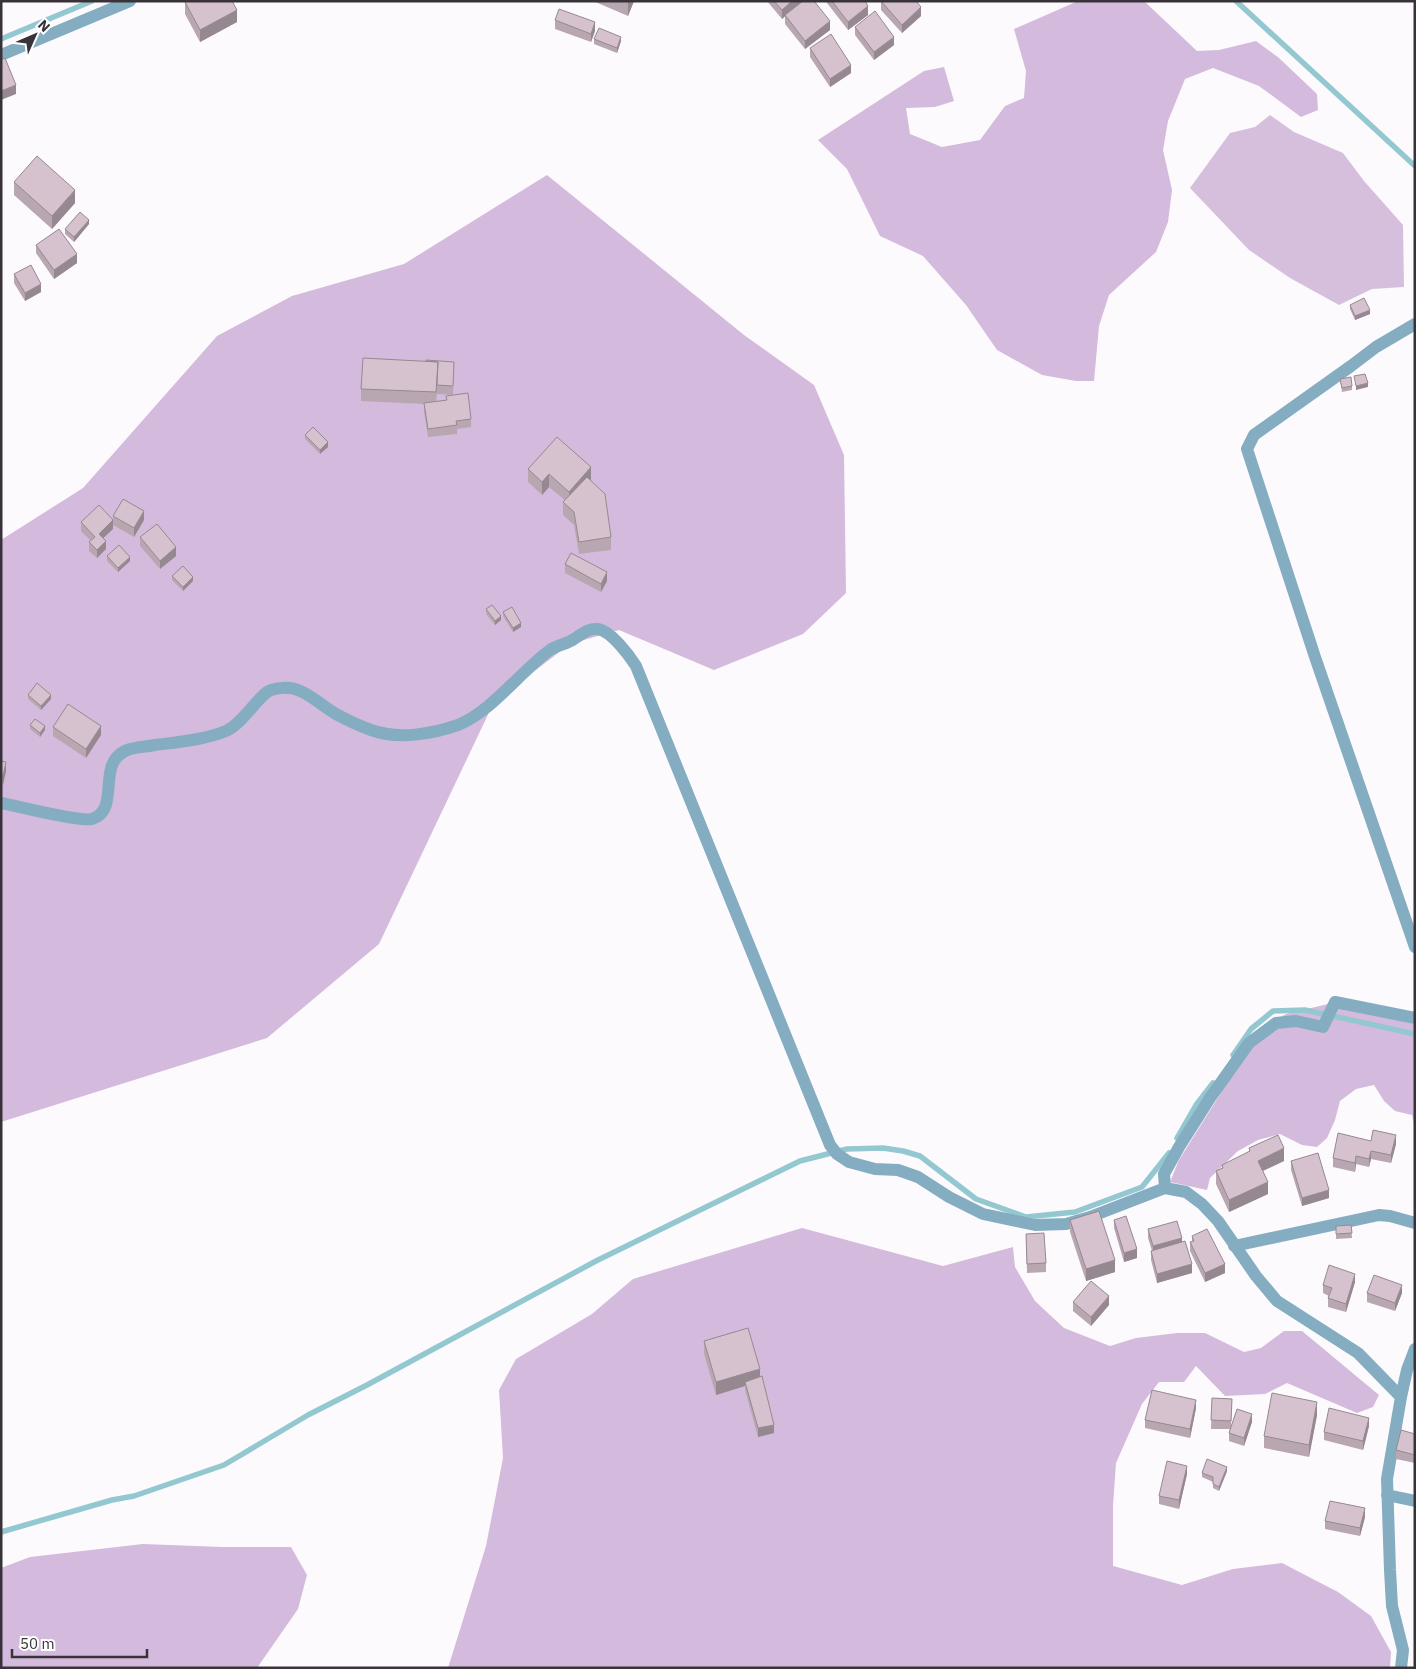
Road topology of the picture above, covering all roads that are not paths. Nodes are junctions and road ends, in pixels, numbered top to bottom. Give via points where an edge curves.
1 (130, 1) edge
2 (1, 55) edge
3 (1415, 324) edge
4 (1, 803) edge
5 (1415, 947) edge
6 (1415, 1018) edge
7 (1165, 1188) junction
8 (1415, 1223) edge
9 (1234, 1246) junction
10 (1415, 1349) edge
11 (1401, 1397) junction
12 (1387, 1495) junction
13 (1415, 1501) edge
14 (1400, 1668) edge

1 - 2 street
3 - 5 street via 1376,347 1254,435 1247,449
4 - 7 street via 91,819 106,808 110,767 124,751 206,738 228,730 244,718 268,691 280,688 298,691 373,731 404,736 434,732 475,716 551,649 588,630 600,629 615,640 636,666 830,1145 837,1154 848,1162 875,1169 898,1170 918,1177 983,1214 1035,1225 1066,1224
6 - 7 street via 1336,1002 1323,1026 1296,1021 1276,1023 1249,1043 1210,1098 1164,1174
7 - 9 street via 1186,1192 1202,1204
8 - 9 street via 1380,1215
9 - 11 street via 1278,1301 1358,1353
10 - 11 street
11 - 12 street
12 - 13 street
12 - 14 street via 1392,1606 1403,1650

